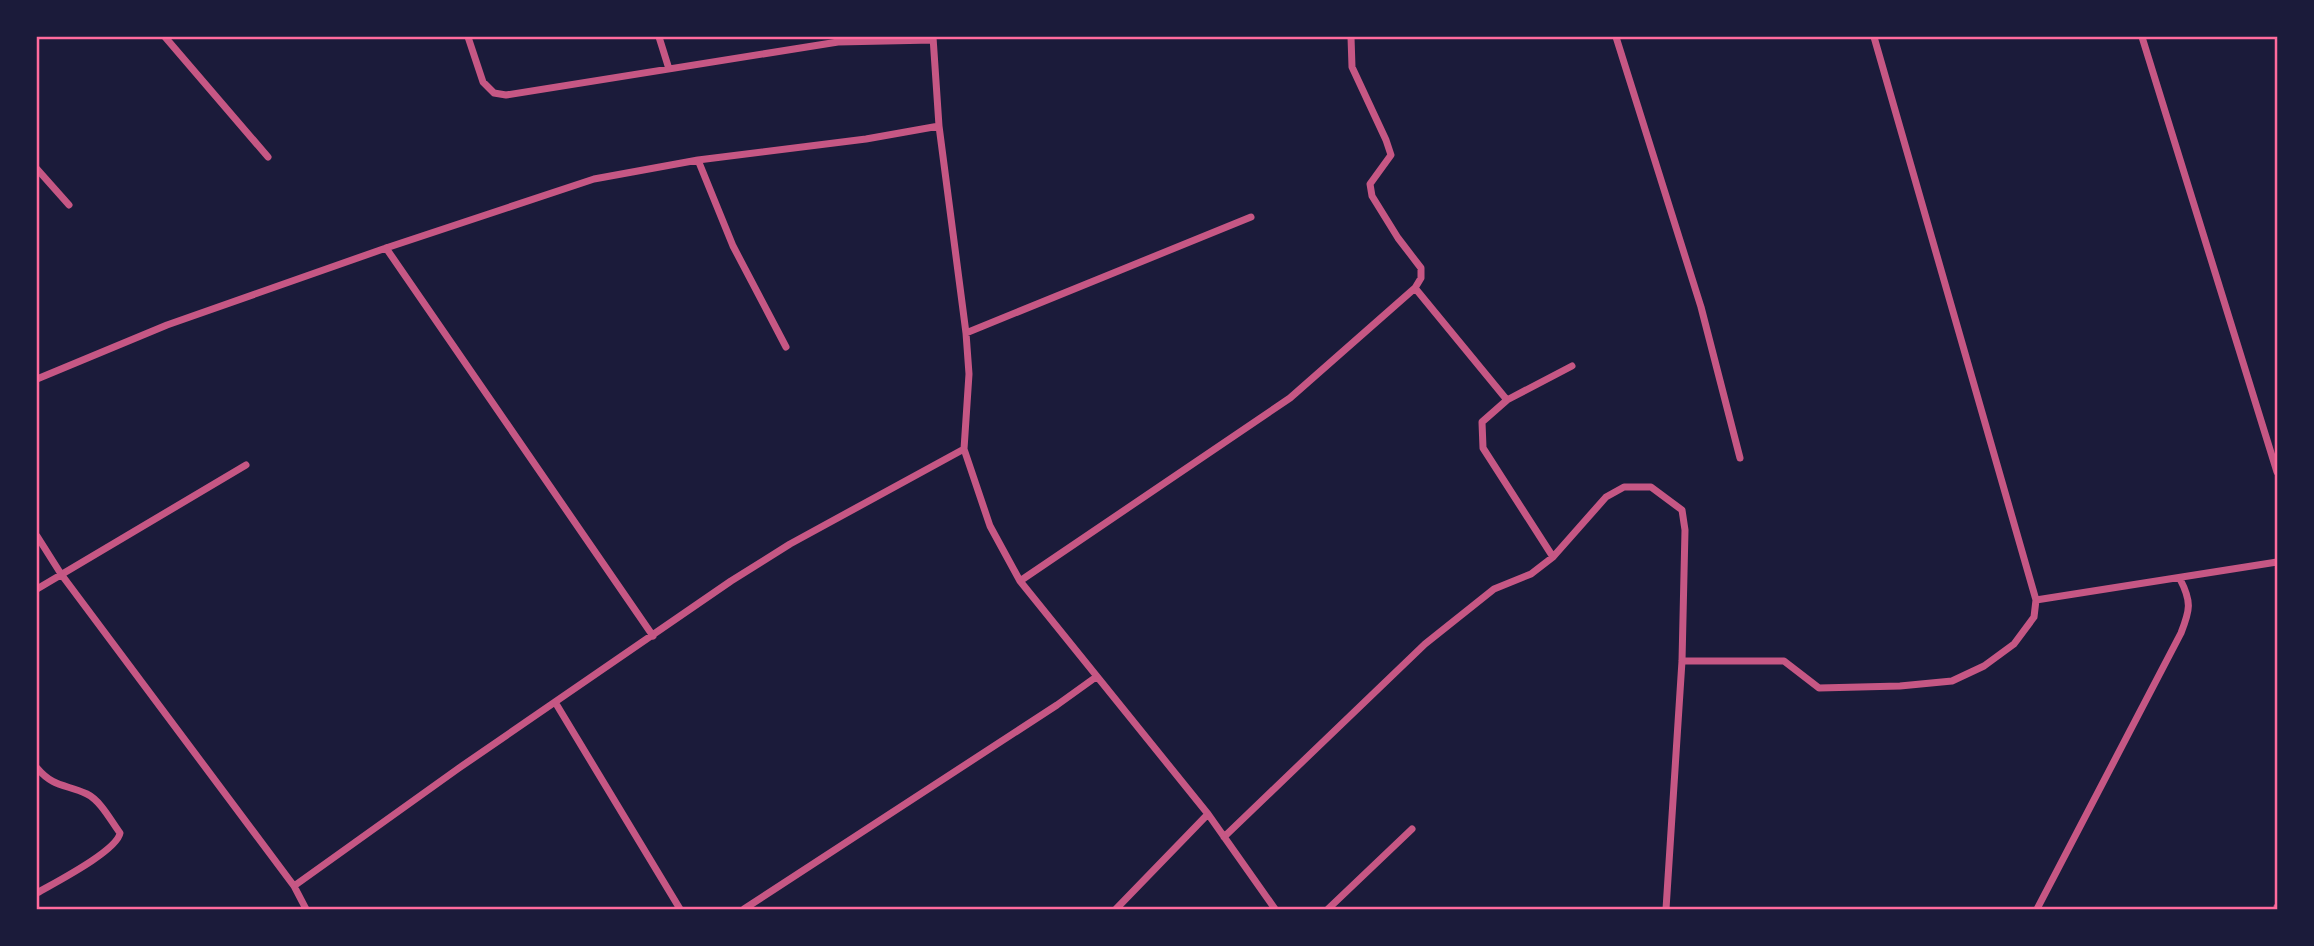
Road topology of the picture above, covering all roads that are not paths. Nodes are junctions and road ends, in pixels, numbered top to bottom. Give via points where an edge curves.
1 (165, 37) edge
2 (468, 37) edge
3 (659, 37) edge
4 (1351, 37) edge
5 (1616, 37) edge
6 (1874, 37) edge
7 (2142, 37) edge
8 (933, 38) edge
9 (669, 69) junction
10 (939, 126) junction
11 (268, 157) dead end
12 (698, 160) junction
13 (37, 169) edge
14 (69, 205) dead end
15 (1251, 217) dead end
16 (386, 248) junction
17 (1415, 288) junction
18 (966, 333) junction
19 (786, 347) dead end
20 (1572, 366) dead end
21 (37, 379) edge
22 (1507, 400) junction
23 (964, 449) junction
24 (1740, 458) dead end
25 (246, 465) dead end
26 (2277, 472) edge
27 (37, 536) edge
28 (1553, 557) junction
29 (2277, 562) edge
30 (61, 574) junction
31 (2180, 579) junction
32 (1020, 581) junction
33 (37, 589) edge
34 (2036, 600) junction
35 (653, 636) junction
36 (1682, 661) junction
37 (1096, 677) junction
38 (555, 702) junction
39 (37, 768) edge
40 (1208, 814) junction
41 (1412, 829) dead end
42 (1224, 836) junction
43 (294, 886) junction
44 (37, 893) edge
45 (306, 909) edge
46 (680, 909) edge
47 (744, 909) edge
48 (1116, 909) edge
49 (1275, 909) edge
50 (1328, 909) edge
51 (1666, 909) edge
52 (2037, 909) edge

1 - 11 street
2 - 9 street via 483,82 494,93 506,95
3 - 9 street
4 - 17 street via 1352,67 1391,155 1370,184 1372,196 1421,268
5 - 24 street via 1701,307
6 - 34 street
7 - 26 street
8 - 9 street via 838,42
8 - 10 street
10 - 12 street
10 - 18 street
12 - 16 street via 594,179
12 - 19 street via 733,246
13 - 14 street
15 - 18 street
16 - 21 street via 167,325
16 - 35 street
17 - 22 street
17 - 32 street via 1290,398
18 - 23 street via 969,374
20 - 22 street
22 - 28 street via 1482,422 1483,448
23 - 32 street via 990,526
23 - 35 street via 790,544
25 - 30 street
27 - 30 street
28 - 36 street via 1606,497 1624,487 1651,487 1678,506 1685,530
28 - 42 street via 1531,573 1494,589 1425,644
29 - 31 street
30 - 33 street
30 - 43 street
31 - 34 street
31 - 52 street via 2189,595 2189,612 2181,633
32 - 37 street
34 - 36 street via 2034,617 2014,644 1984,666 1952,681 1819,688 1784,662
35 - 38 street
36 - 51 street
37 - 40 street
37 - 47 street
38 - 43 street
38 - 46 street
39 - 44 street via 61,787 96,800 120,834 95,859
40 - 42 street
40 - 48 street
41 - 50 street
42 - 49 street
43 - 45 street

